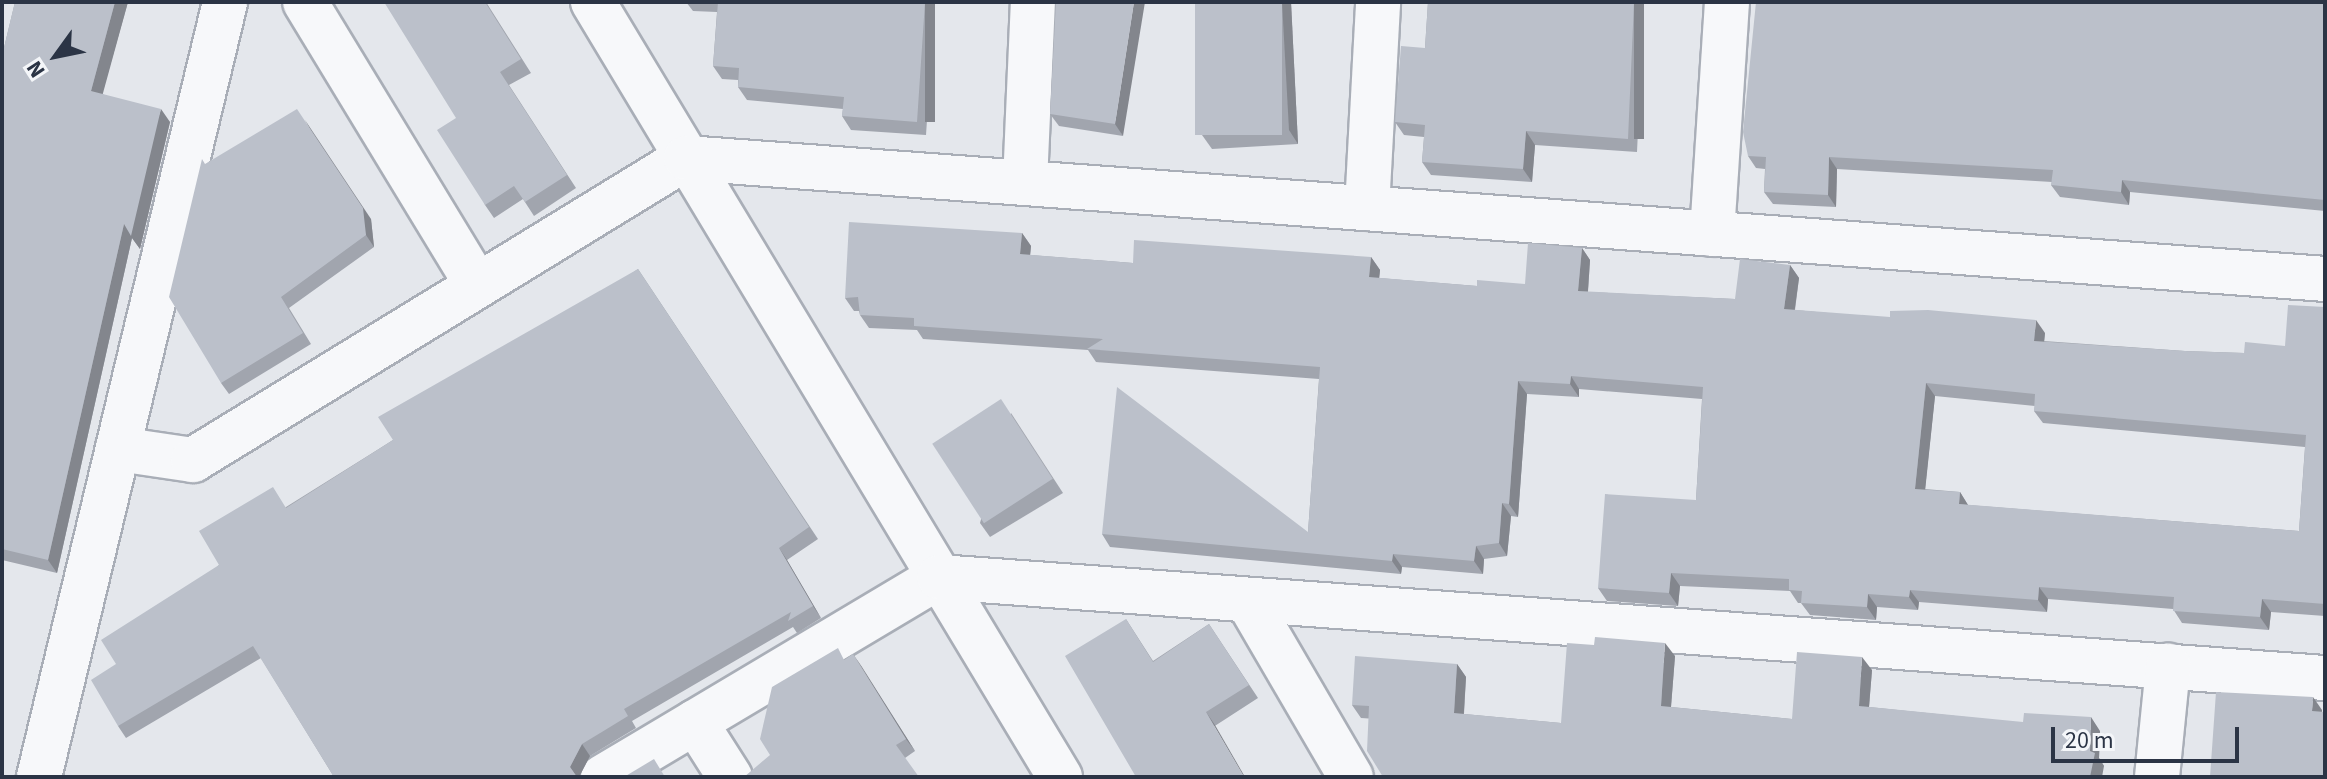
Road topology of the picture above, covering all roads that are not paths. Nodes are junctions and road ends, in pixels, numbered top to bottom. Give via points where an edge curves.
1 (225, 2) edge
2 (305, 2) edge
3 (593, 2) edge
4 (1033, 2) edge
5 (1378, 2) edge
6 (1727, 2) edge
7 (686, 158) junction
8 (1025, 183) junction
9 (1367, 208) junction
10 (1712, 234) junction
11 (2325, 279) edge
12 (475, 282) junction
13 (118, 449) junction
14 (939, 577) junction
15 (1248, 601) junction
16 (2168, 666) junction
17 (2325, 678) edge
18 (695, 722) junction
19 (39, 777) edge
20 (603, 777) edge
21 (730, 777) edge
22 (1060, 777) edge
23 (1351, 777) edge
24 (2157, 777) edge

1 - 13 street
2 - 12 street
3 - 7 street
4 - 8 street
5 - 9 street
6 - 10 street
7 - 8 street
7 - 12 street
7 - 14 street
8 - 9 street
9 - 10 street
10 - 11 street
12 - 13 street via 193,460
13 - 19 street
14 - 15 street
14 - 18 street
14 - 22 street
15 - 16 street
15 - 23 street
16 - 17 street
16 - 24 street
18 - 20 street
18 - 21 street

